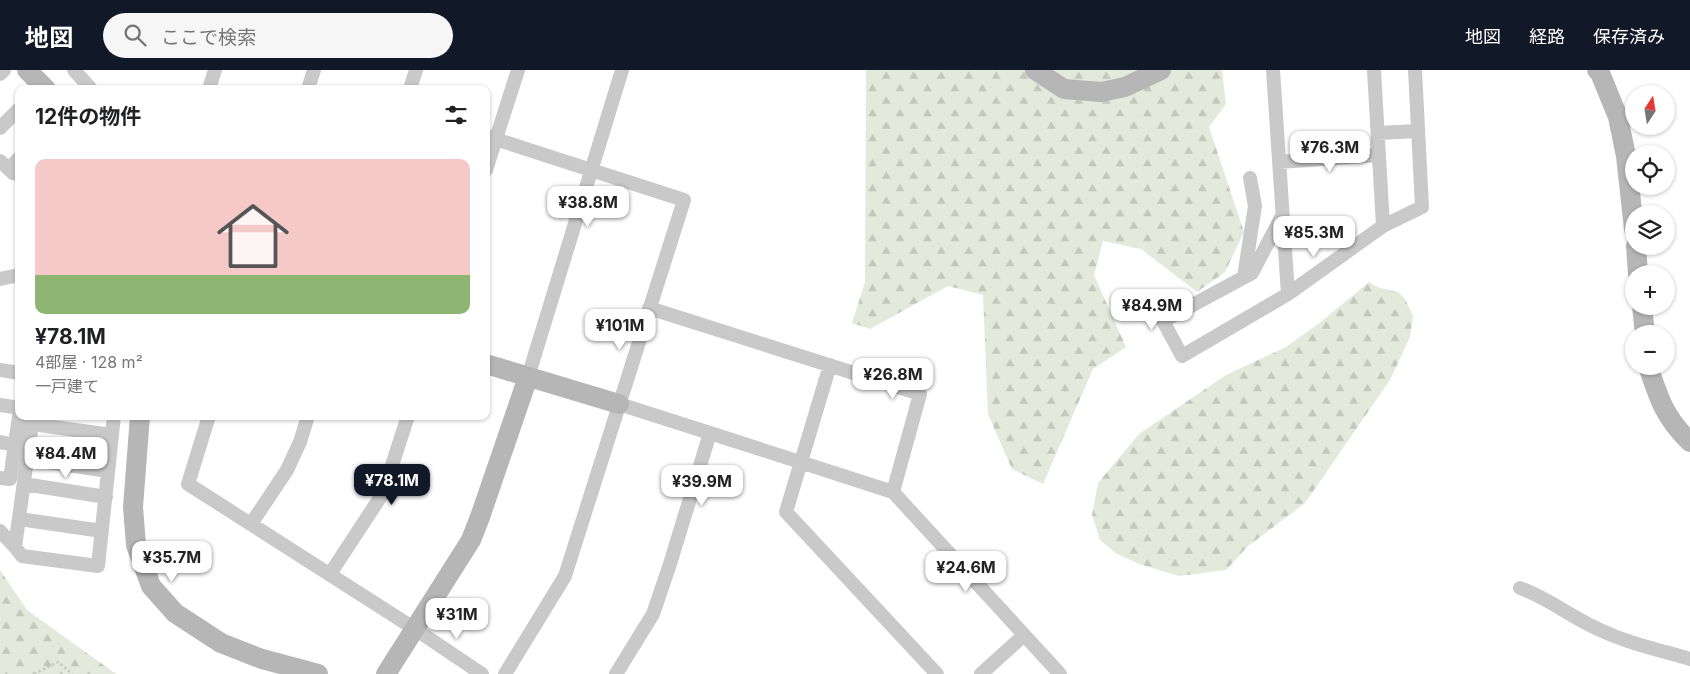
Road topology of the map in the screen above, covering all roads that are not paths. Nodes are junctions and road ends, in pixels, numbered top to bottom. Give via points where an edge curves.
1 (4, 70) edge
2 (27, 70) edge
3 (74, 70) edge
4 (215, 70) edge
5 (314, 70) edge
6 (416, 70) edge
7 (518, 70) edge
8 (622, 70) edge
9 (1035, 70) edge
10 (1160, 70) edge
11 (1272, 70) edge
12 (1374, 70) edge
13 (1414, 70) edge
14 (1601, 71) edge
15 (0, 74) edge
16 (40, 85) edge
17 (87, 85) edge
18 (211, 85) edge
19 (309, 85) edge
20 (411, 85) edge
21 (15, 113) edge
22 (0, 128) edge
23 (1418, 131) junction
24 (1378, 133) junction
25 (491, 138) edge
26 (1379, 155) junction
27 (1279, 162) junction
28 (591, 170) junction
29 (1250, 178) dead end
30 (1631, 205) edge
31 (1283, 216) junction
32 (1384, 226) junction
33 (15, 276) edge
34 (1244, 277) junction
35 (0, 279) edge
36 (1288, 294) junction
37 (649, 308) junction
38 (490, 365) edge
39 (830, 365) junction
40 (0, 370) edge
41 (15, 372) edge
42 (1651, 375) edge
43 (528, 377) junction
44 (619, 404) junction
45 (0, 405) edge
46 (15, 407) edge
47 (18, 420) edge
48 (33, 420) edge
49 (114, 420) edge
50 (140, 420) edge
51 (207, 420) edge
52 (307, 420) edge
53 (407, 420) edge
54 (710, 433) junction
55 (112, 435) junction
56 (0, 442) edge
57 (1690, 442) edge
58 (15, 445) junction
59 (27, 459) junction
60 (801, 462) junction
61 (108, 471) junction
62 (0, 478) edge
63 (24, 484) junction
64 (893, 492) junction
65 (106, 497) junction
66 (19, 519) junction
67 (251, 524) junction
68 (0, 531) edge
69 (102, 531) junction
70 (15, 547) junction
71 (330, 574) junction
72 (1520, 588) dead end
73 (415, 629) junction
74 (1024, 635) junction
75 (1690, 659) edge
76 (318, 674) edge
77 (386, 674) edge
78 (482, 674) edge
79 (505, 674) edge
80 (616, 674) edge
81 (937, 674) edge
82 (981, 674) edge
83 (1060, 674) edge

1 - 15 street
2 - 16 street
3 - 17 street
4 - 18 street
5 - 19 street
6 - 20 street
7 - 25 street
8 - 28 street
9 - 10 street via 1064,89 1101,92 1125,88
11 - 27 street
12 - 24 street
13 - 23 street
14 - 30 street via 1618,117
21 - 22 street
23 - 24 street
23 - 32 street via 1422,207
24 - 26 street
25 - 28 street
26 - 27 street
26 - 32 street
27 - 31 street
28 - 37 street via 684,200
28 - 43 street
29 - 34 street via 1255,206
31 - 34 street via 1252,273
31 - 36 street
32 - 36 street
33 - 35 street
34 - 36 street via 1163,321 1182,356
37 - 39 street
37 - 44 street
38 - 43 street
39 - 60 street
39 - 64 street via 920,394
40 - 41 street
42 - 57 street via 1660,401 1676,428
43 - 44 street
43 - 73 street via 471,540
44 - 54 street
44 - 79 street via 565,576
45 - 46 street
47 - 58 street
48 - 55 street
48 - 59 street
49 - 55 street
50 - 76 street via 134,507 136,545 151,586 175,613 221,643 262,659
51 - 67 street via 188,484
52 - 67 street via 287,470
53 - 71 street via 383,492
54 - 60 street
54 - 80 street via 653,614
55 - 61 street
56 - 58 street
58 - 62 street via 10,479
59 - 61 street
59 - 63 street
60 - 64 street
60 - 81 street via 786,512
61 - 65 street
63 - 65 street
63 - 66 street
64 - 74 street
65 - 69 street
66 - 69 street
66 - 70 street
67 - 71 street
68 - 70 street
69 - 70 street via 98,566 22,556
71 - 73 street
72 - 75 street via 1537,594 1605,633
73 - 77 street
73 - 78 street
74 - 82 street
74 - 83 street

